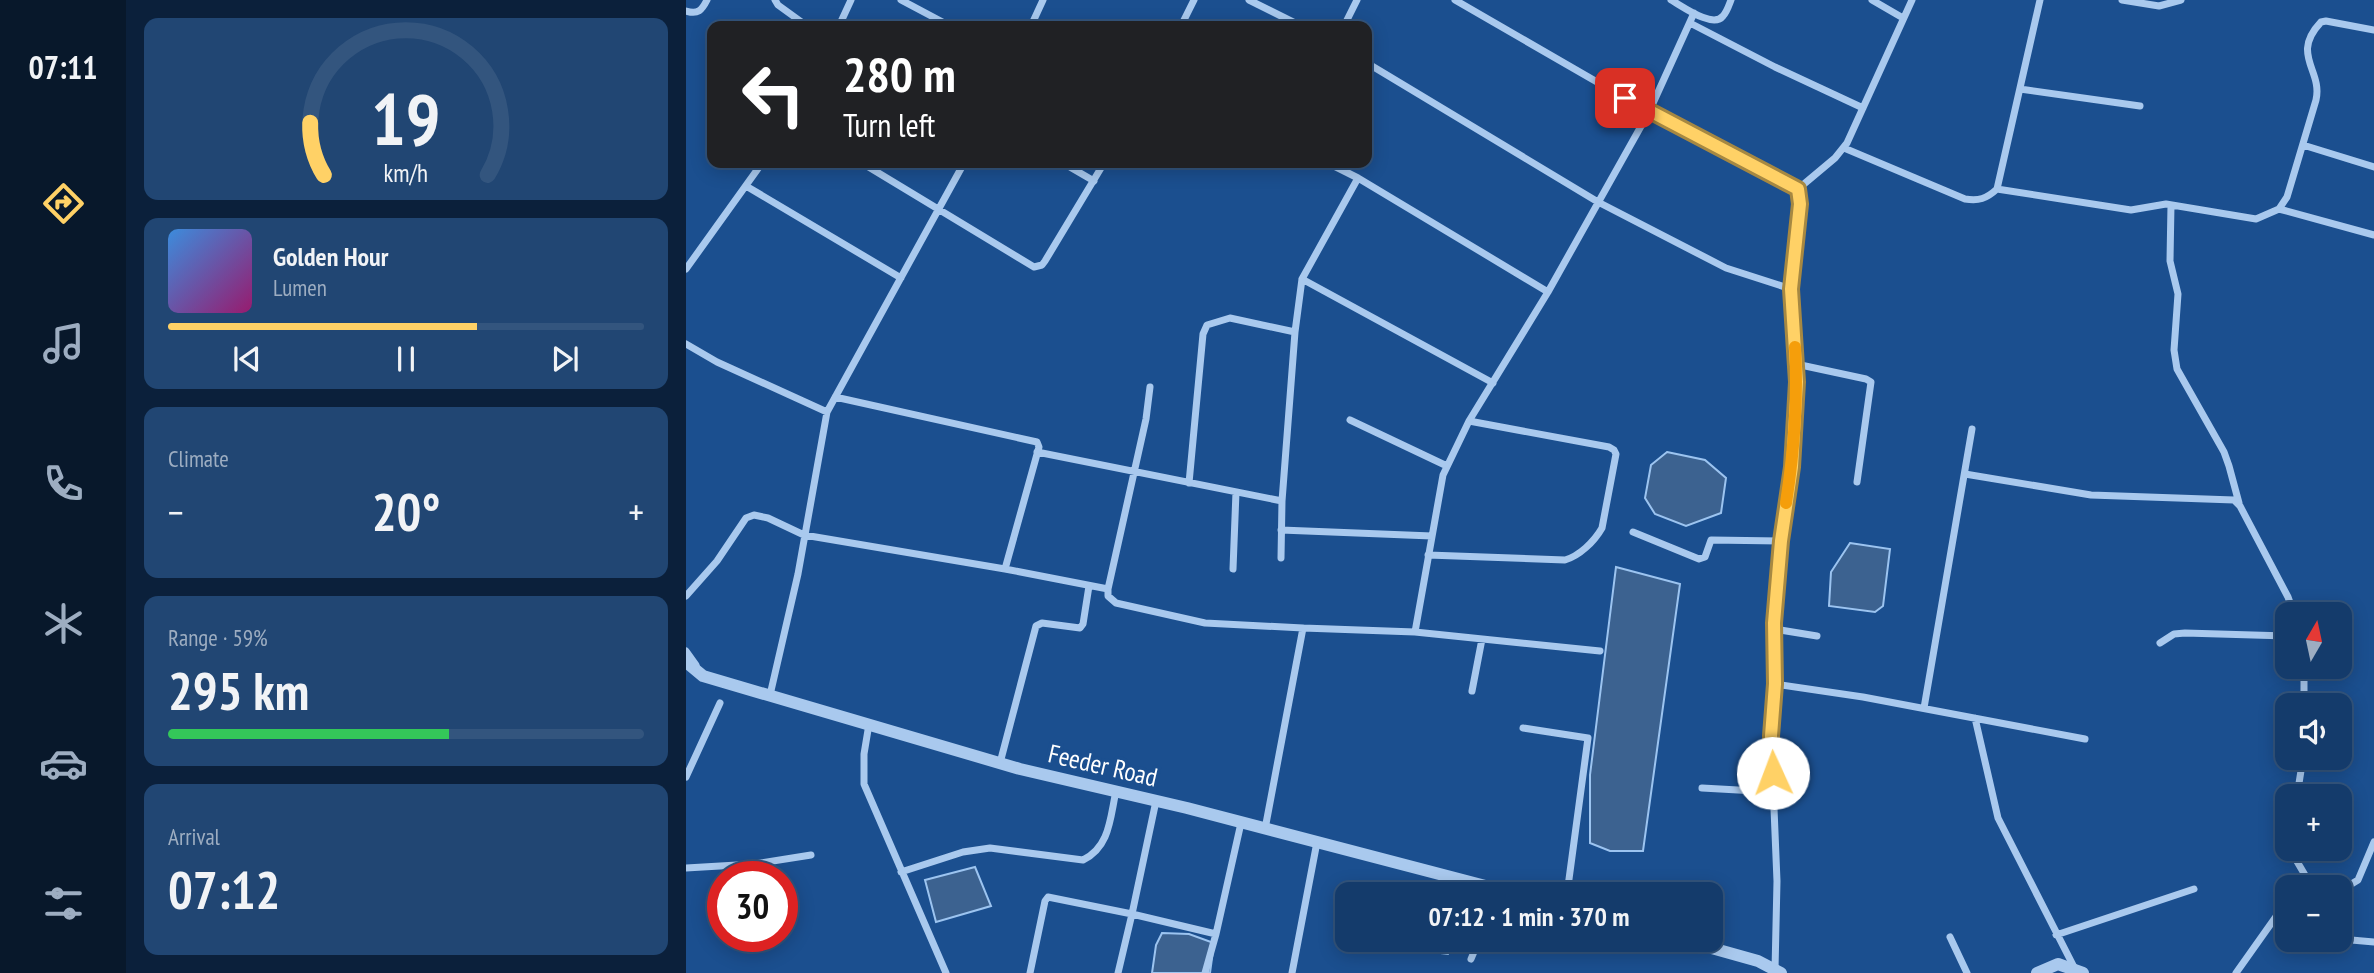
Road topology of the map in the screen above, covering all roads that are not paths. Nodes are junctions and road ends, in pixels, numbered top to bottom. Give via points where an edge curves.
1 (707, 0) edge
2 (775, 0) edge
3 (851, 0) edge
4 (901, 0) edge
5 (1043, 0) edge
6 (1194, 0) edge
7 (1249, 0) edge
8 (1357, 0) edge
9 (1455, 0) edge
10 (1671, 0) edge
11 (1731, 0) edge
12 (1872, 0) edge
13 (1913, 0) edge
14 (2040, 0) edge
15 (2122, 0) edge
16 (2182, 0) edge
17 (686, 11) edge
18 (1694, 13) junction
19 (1903, 18) junction
20 (800, 21) edge
21 (841, 21) edge
22 (941, 21) edge
23 (1033, 21) edge
24 (1184, 21) edge
25 (1291, 21) edge
26 (1346, 21) edge
27 (1690, 23) junction
28 (2374, 30) edge
29 (1372, 66) edge
30 (2020, 89) junction
31 (2140, 106) dead end
32 (1863, 108) junction
33 (1649, 112) junction
34 (2303, 145) junction
35 (1844, 148) junction
36 (2374, 166) edge
37 (759, 168) edge
38 (870, 168) edge
39 (961, 168) edge
40 (1072, 168) edge
41 (1101, 168) edge
42 (1338, 168) edge
43 (1358, 178) junction
44 (1094, 181) junction
45 (746, 186) junction
46 (1798, 189) junction
47 (1997, 189) junction
48 (1598, 202) junction
49 (2171, 205) junction
50 (939, 209) junction
51 (2279, 209) junction
52 (2374, 236) edge
53 (686, 269) edge
54 (901, 278) junction
55 (1302, 278) junction
56 (1791, 289) junction
57 (1548, 292) junction
58 (1294, 332) junction
59 (686, 344) edge
60 (1796, 364) junction
61 (1493, 383) junction
62 (1150, 387) dead end
63 (835, 397) junction
64 (827, 412) junction
65 (1350, 420) dead end
66 (1469, 421) junction
67 (1972, 429) dead end
68 (1037, 452) junction
69 (1447, 466) junction
70 (1134, 473) junction
71 (1965, 474) junction
72 (1857, 482) dead end
73 (1189, 483) junction
74 (1236, 492) junction
75 (1282, 501) junction
76 (2240, 506) junction
77 (1281, 530) junction
78 (1633, 532) dead end
79 (804, 535) junction
80 (1432, 536) junction
81 (1781, 541) junction
82 (1428, 555) junction
83 (1281, 558) dead end
84 (1005, 569) junction
85 (1233, 569) dead end
86 (1089, 586) junction
87 (1108, 589) junction
88 (686, 596) edge
89 (2290, 602) edge
90 (1303, 628) junction
91 (1774, 629) junction
92 (1415, 632) junction
93 (1818, 636) dead end
94 (2275, 636) edge
95 (1482, 639) junction
96 (2160, 643) dead end
97 (686, 651) edge
98 (1600, 651) dead end
99 (686, 662) edge
100 (703, 676) junction
101 (1775, 684) junction
102 (1472, 691) dead end
103 (770, 695) junction
104 (720, 703) dead end
105 (1924, 708) junction
106 (1975, 718) junction
107 (869, 724) junction
108 (1523, 728) dead end
109 (2085, 739) dead end
110 (1000, 763) junction
111 (686, 777) edge
112 (1702, 788) dead end
113 (1116, 791) junction
114 (1774, 792) junction
115 (1156, 801) junction
116 (1241, 823) junction
117 (1265, 829) junction
118 (1317, 842) junction
119 (2374, 842) edge
120 (811, 855) dead end
121 (686, 868) edge
122 (901, 872) junction
123 (1464, 882) edge
124 (1569, 882) edge
125 (2352, 885) edge
126 (2194, 889) dead end
127 (1132, 914) junction
128 (2274, 920) edge
129 (1216, 934) junction
130 (2056, 935) junction
131 (1950, 937) dead end
132 (2352, 940) edge
133 (2374, 942) edge
134 (1723, 951) edge
135 (1474, 952) edge
136 (1471, 959) dead end
137 (2080, 971) edge
138 (1778, 972) edge
139 (946, 973) edge
140 (1030, 973) edge
141 (1118, 973) edge
142 (1205, 973) edge
143 (1292, 973) edge
144 (1968, 973) edge
145 (2037, 973) edge
146 (2236, 973) edge

1 - 17 street via 700,11
2 - 20 street
3 - 21 street
4 - 22 street
5 - 23 street
6 - 24 street
7 - 25 street
8 - 26 street
9 - 33 street
10 - 18 street
11 - 18 street via 1718,20
12 - 19 street
13 - 19 street
14 - 30 street
15 - 16 street via 2159,6
18 - 27 street
19 - 32 street
27 - 32 street
27 - 33 street
28 - 34 street via 2326,21 2315,30 2307,59 2318,93
29 - 48 street
30 - 31 street
30 - 47 street
32 - 35 street
33 - 46 street
33 - 48 street
34 - 36 street
34 - 51 street
35 - 46 street
35 - 47 street via 1965,199 1982,199
37 - 45 street
38 - 50 street
39 - 50 street
40 - 44 street
41 - 44 street
42 - 43 street
43 - 55 street
43 - 57 street
44 - 50 street via 1038,266 1029,265
45 - 53 street
45 - 54 street
46 - 56 street
47 - 49 street via 2137,210
48 - 56 street via 1726,268
48 - 57 street
49 - 51 street via 2256,219
49 - 76 street via 2170,261 2178,294 2177,369 2224,452
50 - 54 street
51 - 52 street
54 - 63 street
55 - 58 street
55 - 61 street
56 - 60 street
57 - 61 street
58 - 73 street via 1230,318 1207,325
58 - 75 street
59 - 64 street
60 - 72 street via 1871,382
60 - 81 street via 1792,467
61 - 66 street
62 - 70 street
63 - 64 street
63 - 68 street via 1033,440 1039,444
64 - 79 street
65 - 69 street
66 - 69 street
66 - 82 street via 1614,450 1602,528 1596,538 1564,561
67 - 71 street
68 - 70 street
68 - 84 street
69 - 80 street
70 - 73 street
70 - 87 street
71 - 76 street via 2091,495 2228,499
71 - 105 street
73 - 74 street
74 - 75 street
74 - 85 street
75 - 77 street
76 - 89 street
77 - 80 street
77 - 83 street
78 - 81 street via 1699,559 1712,540
79 - 84 street
79 - 88 street via 768,518 746,518
79 - 103 street
80 - 82 street
81 - 91 street
82 - 92 street
84 - 86 street
86 - 87 street
86 - 110 street via 1080,628 1036,626
87 - 90 street via 1116,603 1182,620
90 - 92 street
90 - 117 street
91 - 93 street
91 - 101 street
92 - 95 street
94 - 96 street via 2185,632
95 - 98 street
95 - 102 street
97 - 100 street
99 - 100 street, Feeder Road
100 - 103 street, Feeder Road
101 - 105 street
101 - 114 street via 1771,736
103 - 107 street, Feeder Road
104 - 111 street
105 - 106 street
106 - 109 street
106 - 130 street via 1998,818
107 - 110 street, Feeder Road
107 - 122 street via 864,784
108 - 124 street via 1587,738
110 - 113 street, Feeder Road
112 - 114 street
113 - 115 street, Feeder Road
113 - 122 street via 1102,845 1083,860 990,848
114 - 138 street
115 - 116 street, Feeder Road
115 - 127 street
116 - 117 street, Feeder Road
116 - 129 street
117 - 118 street, Feeder Road
118 - 123 street, Feeder Road
118 - 143 street
119 - 125 street via 2360,877
120 - 121 street
122 - 139 street
126 - 130 street
127 - 129 street
127 - 140 street via 1048,897
127 - 141 street
128 - 146 street
129 - 142 street
130 - 137 street
131 - 144 street
132 - 133 street
134 - 138 street
135 - 136 street
137 - 145 street via 2058,964

